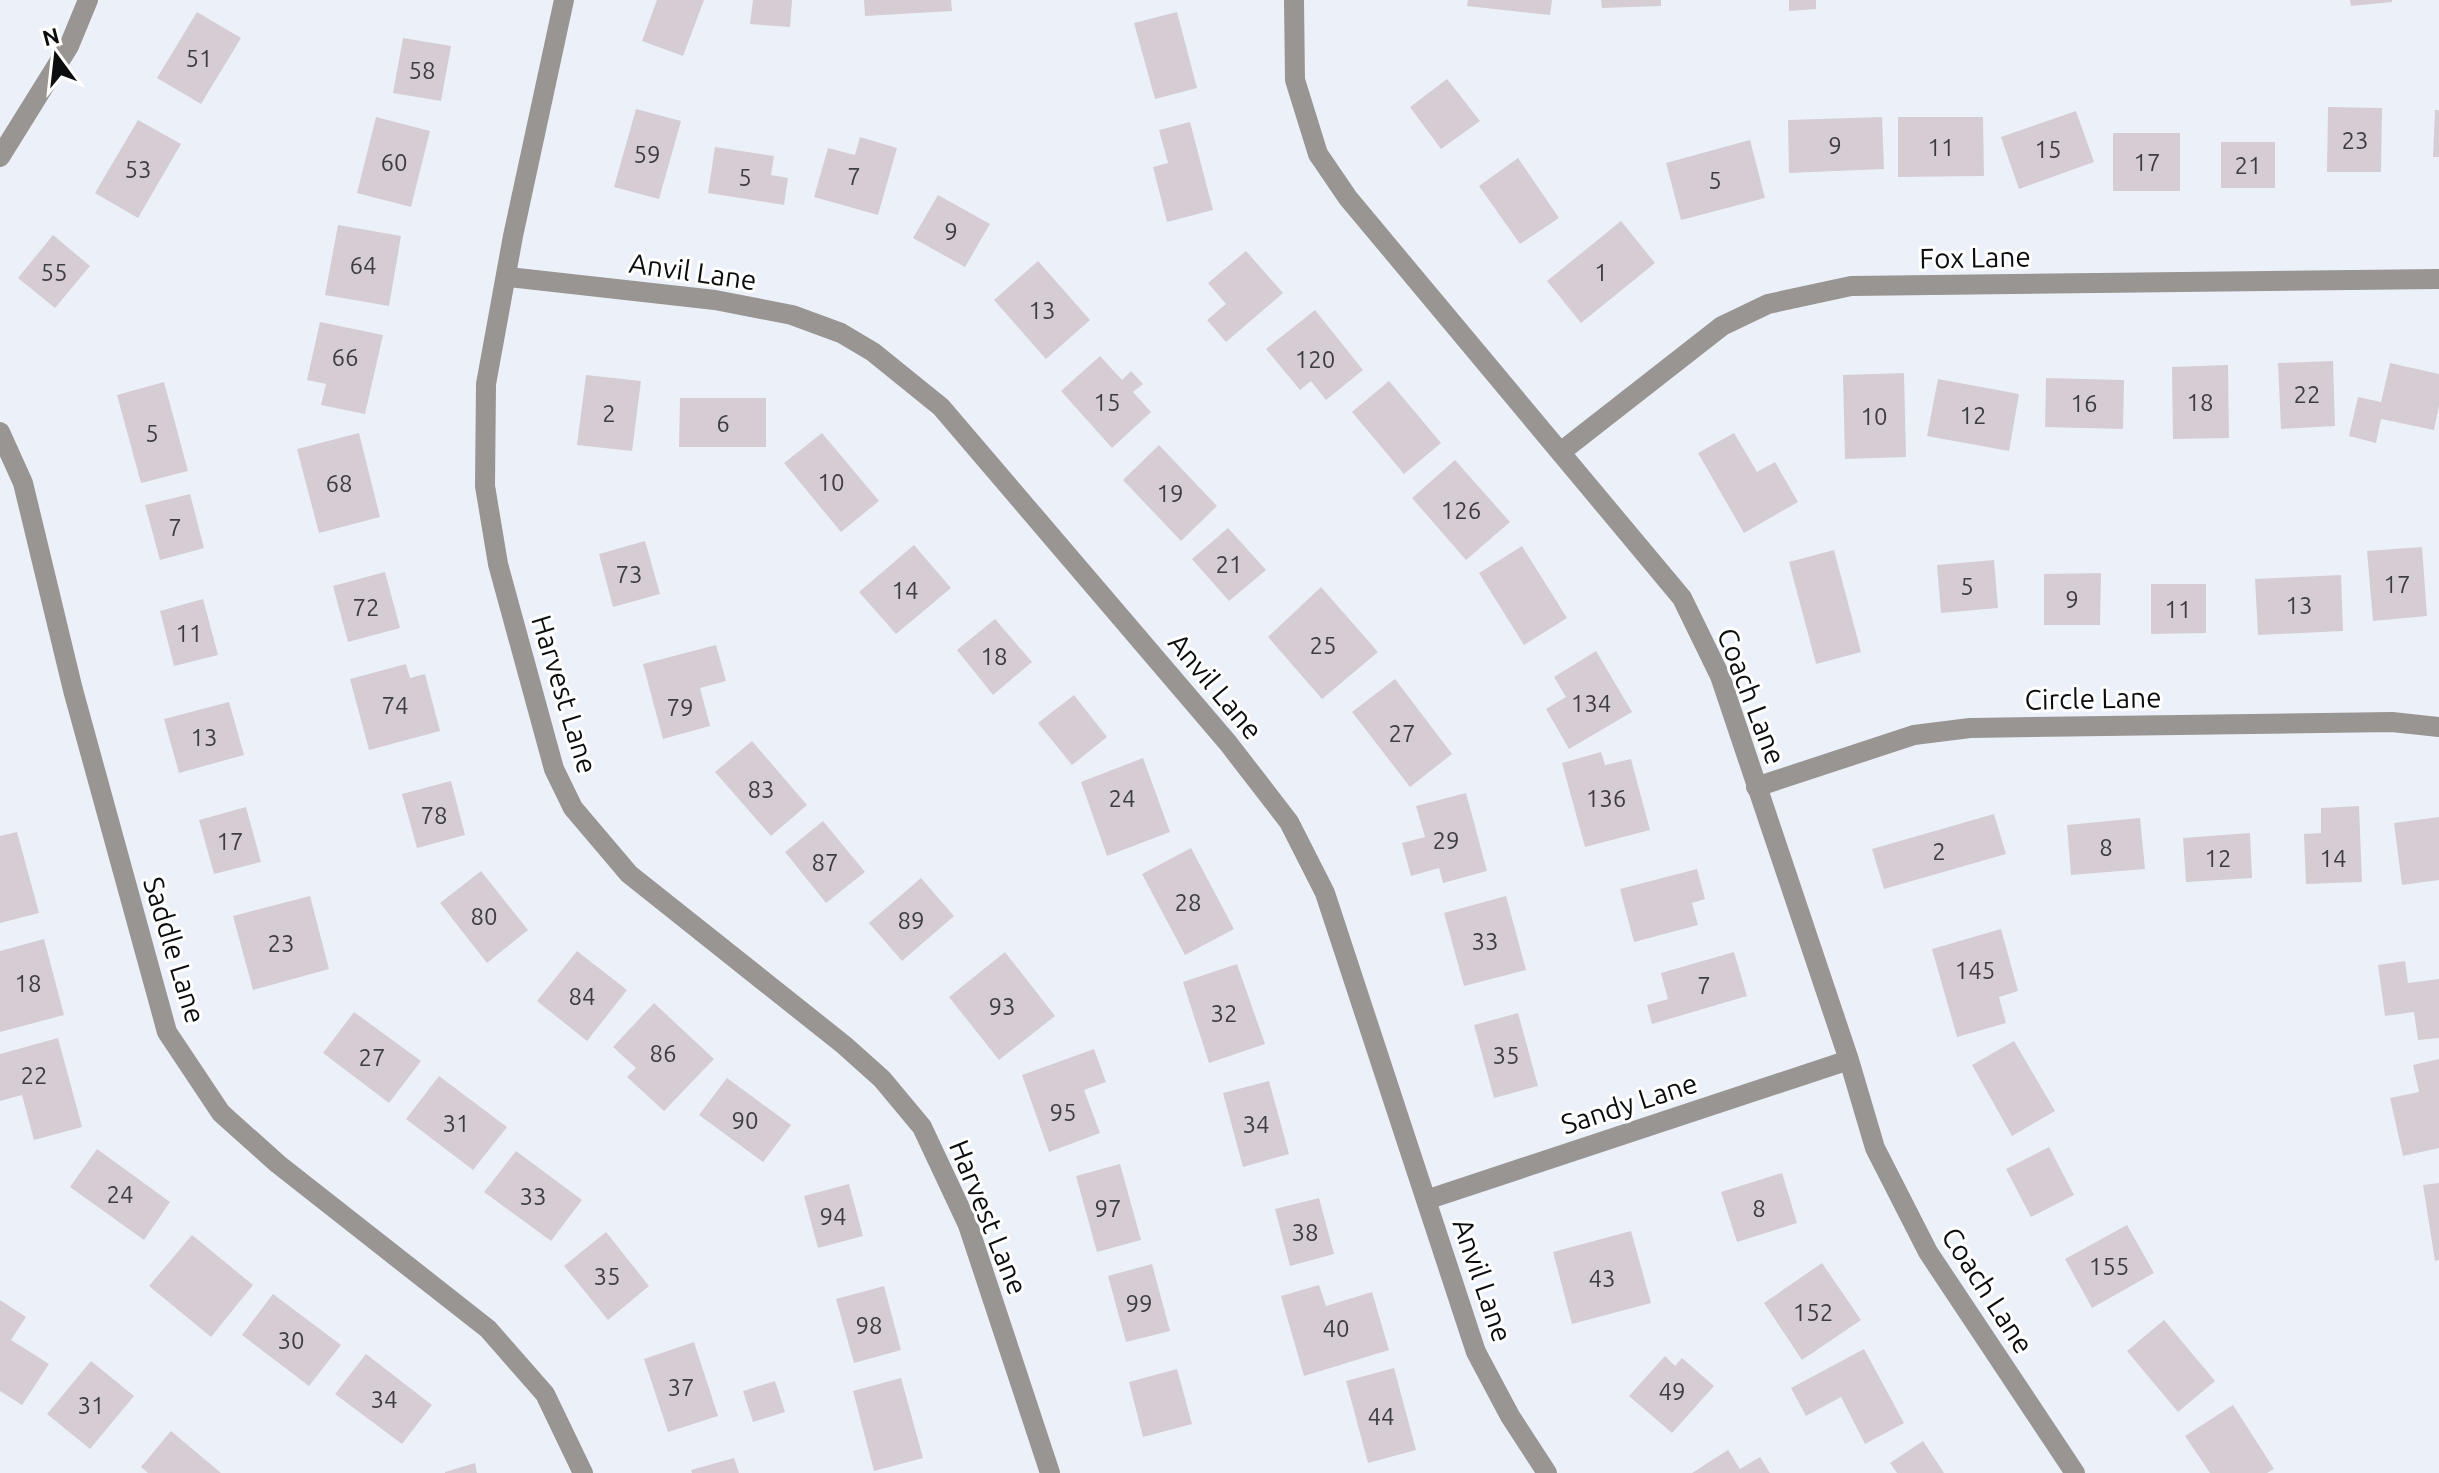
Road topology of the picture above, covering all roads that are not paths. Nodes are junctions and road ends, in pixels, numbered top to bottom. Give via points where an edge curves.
1 (88, 0) edge
2 (564, 0) edge
3 (1294, 0) edge
4 (0, 157) edge
5 (508, 277) junction
6 (2439, 279) edge
7 (0, 432) edge
8 (1562, 451) junction
9 (2439, 727) edge
10 (1756, 787) junction
11 (1849, 1060) junction
12 (1426, 1200) junction
13 (583, 1473) edge
14 (1050, 1473) edge
15 (1547, 1473) edge
16 (2075, 1473) edge

1 - 4 street via 69,46
2 - 5 street, Harvest Lane
3 - 8 street, Coach Lane via 1295,80 1318,154 1348,198
5 - 12 street, Anvil Lane via 715,300 792,315 873,352 941,407 1228,743 1289,822 1325,893
5 - 14 street, Harvest Lane via 486,384 485,486 498,564 554,769 573,808 629,874 844,1045 882,1079 922,1127 968,1225
6 - 8 street, Fox Lane via 1851,286 1768,304 1722,326
7 - 13 street, Saddle Lane via 23,483 73,690 167,1032 221,1113 488,1329 545,1394
8 - 10 street, Coach Lane via 1682,598 1720,676
9 - 10 street, Circle Lane via 2392,722 1970,728 1914,735
10 - 11 street, Coach Lane
11 - 12 street, Sandy Lane
11 - 16 street, Coach Lane via 1875,1148 1928,1252
12 - 15 street, Anvil Lane via 1476,1352

